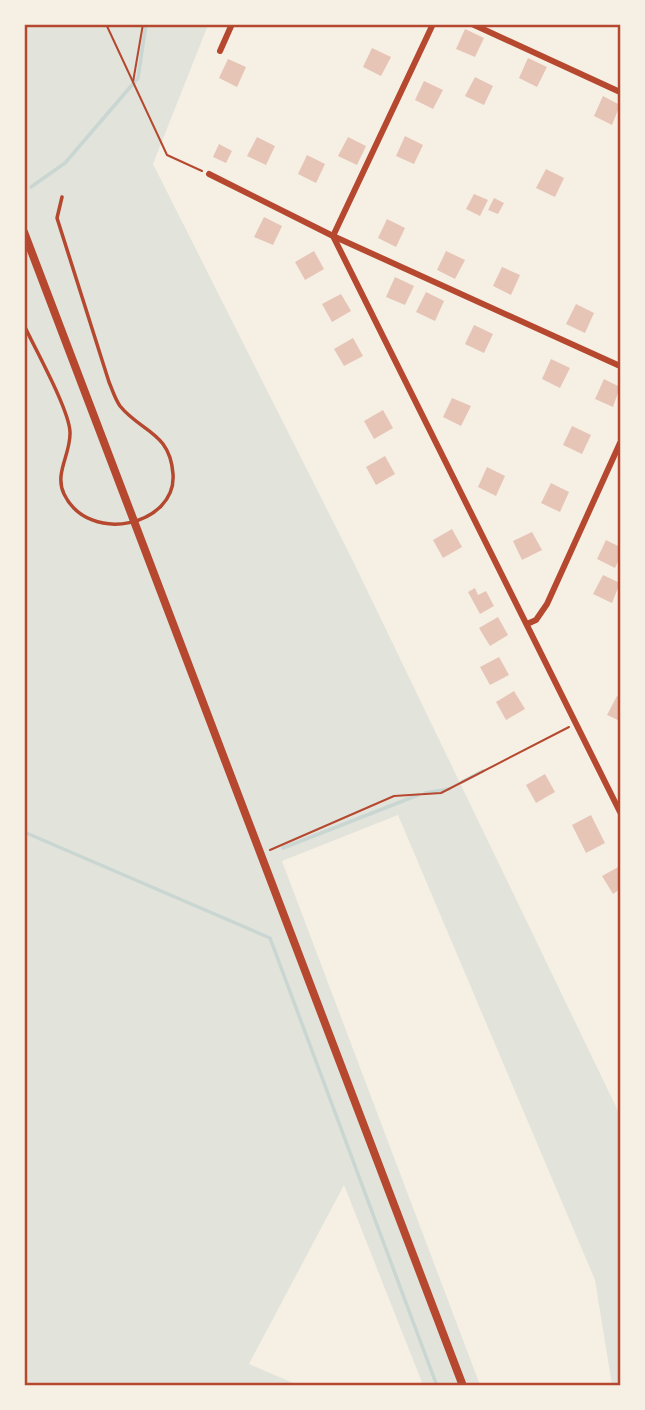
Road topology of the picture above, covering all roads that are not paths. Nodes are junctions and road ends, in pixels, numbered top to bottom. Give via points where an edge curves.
1 (232, 24) edge
2 (433, 24) edge
3 (472, 24) edge
4 (220, 51) dead end
5 (621, 92) edge
6 (209, 174) road end
7 (62, 197) dead end
8 (24, 232) edge
9 (333, 236) junction
10 (24, 325) edge
11 (621, 366) edge
12 (621, 443) edge
13 (135, 520) junction
14 (527, 624) junction
15 (621, 812) edge
16 (463, 1385) edge

1 - 4 street
2 - 9 street
3 - 5 street
6 - 9 street
7 - 13 lane via 57,218 109,382 119,405 155,432 169,453 173,476 167,497 152,514
8 - 13 street
9 - 11 street
9 - 14 street
10 - 13 lane via 70,432 60,472 64,494 77,512 95,524 116,526
12 - 14 street via 547,604 536,620
13 - 16 street
14 - 15 street

